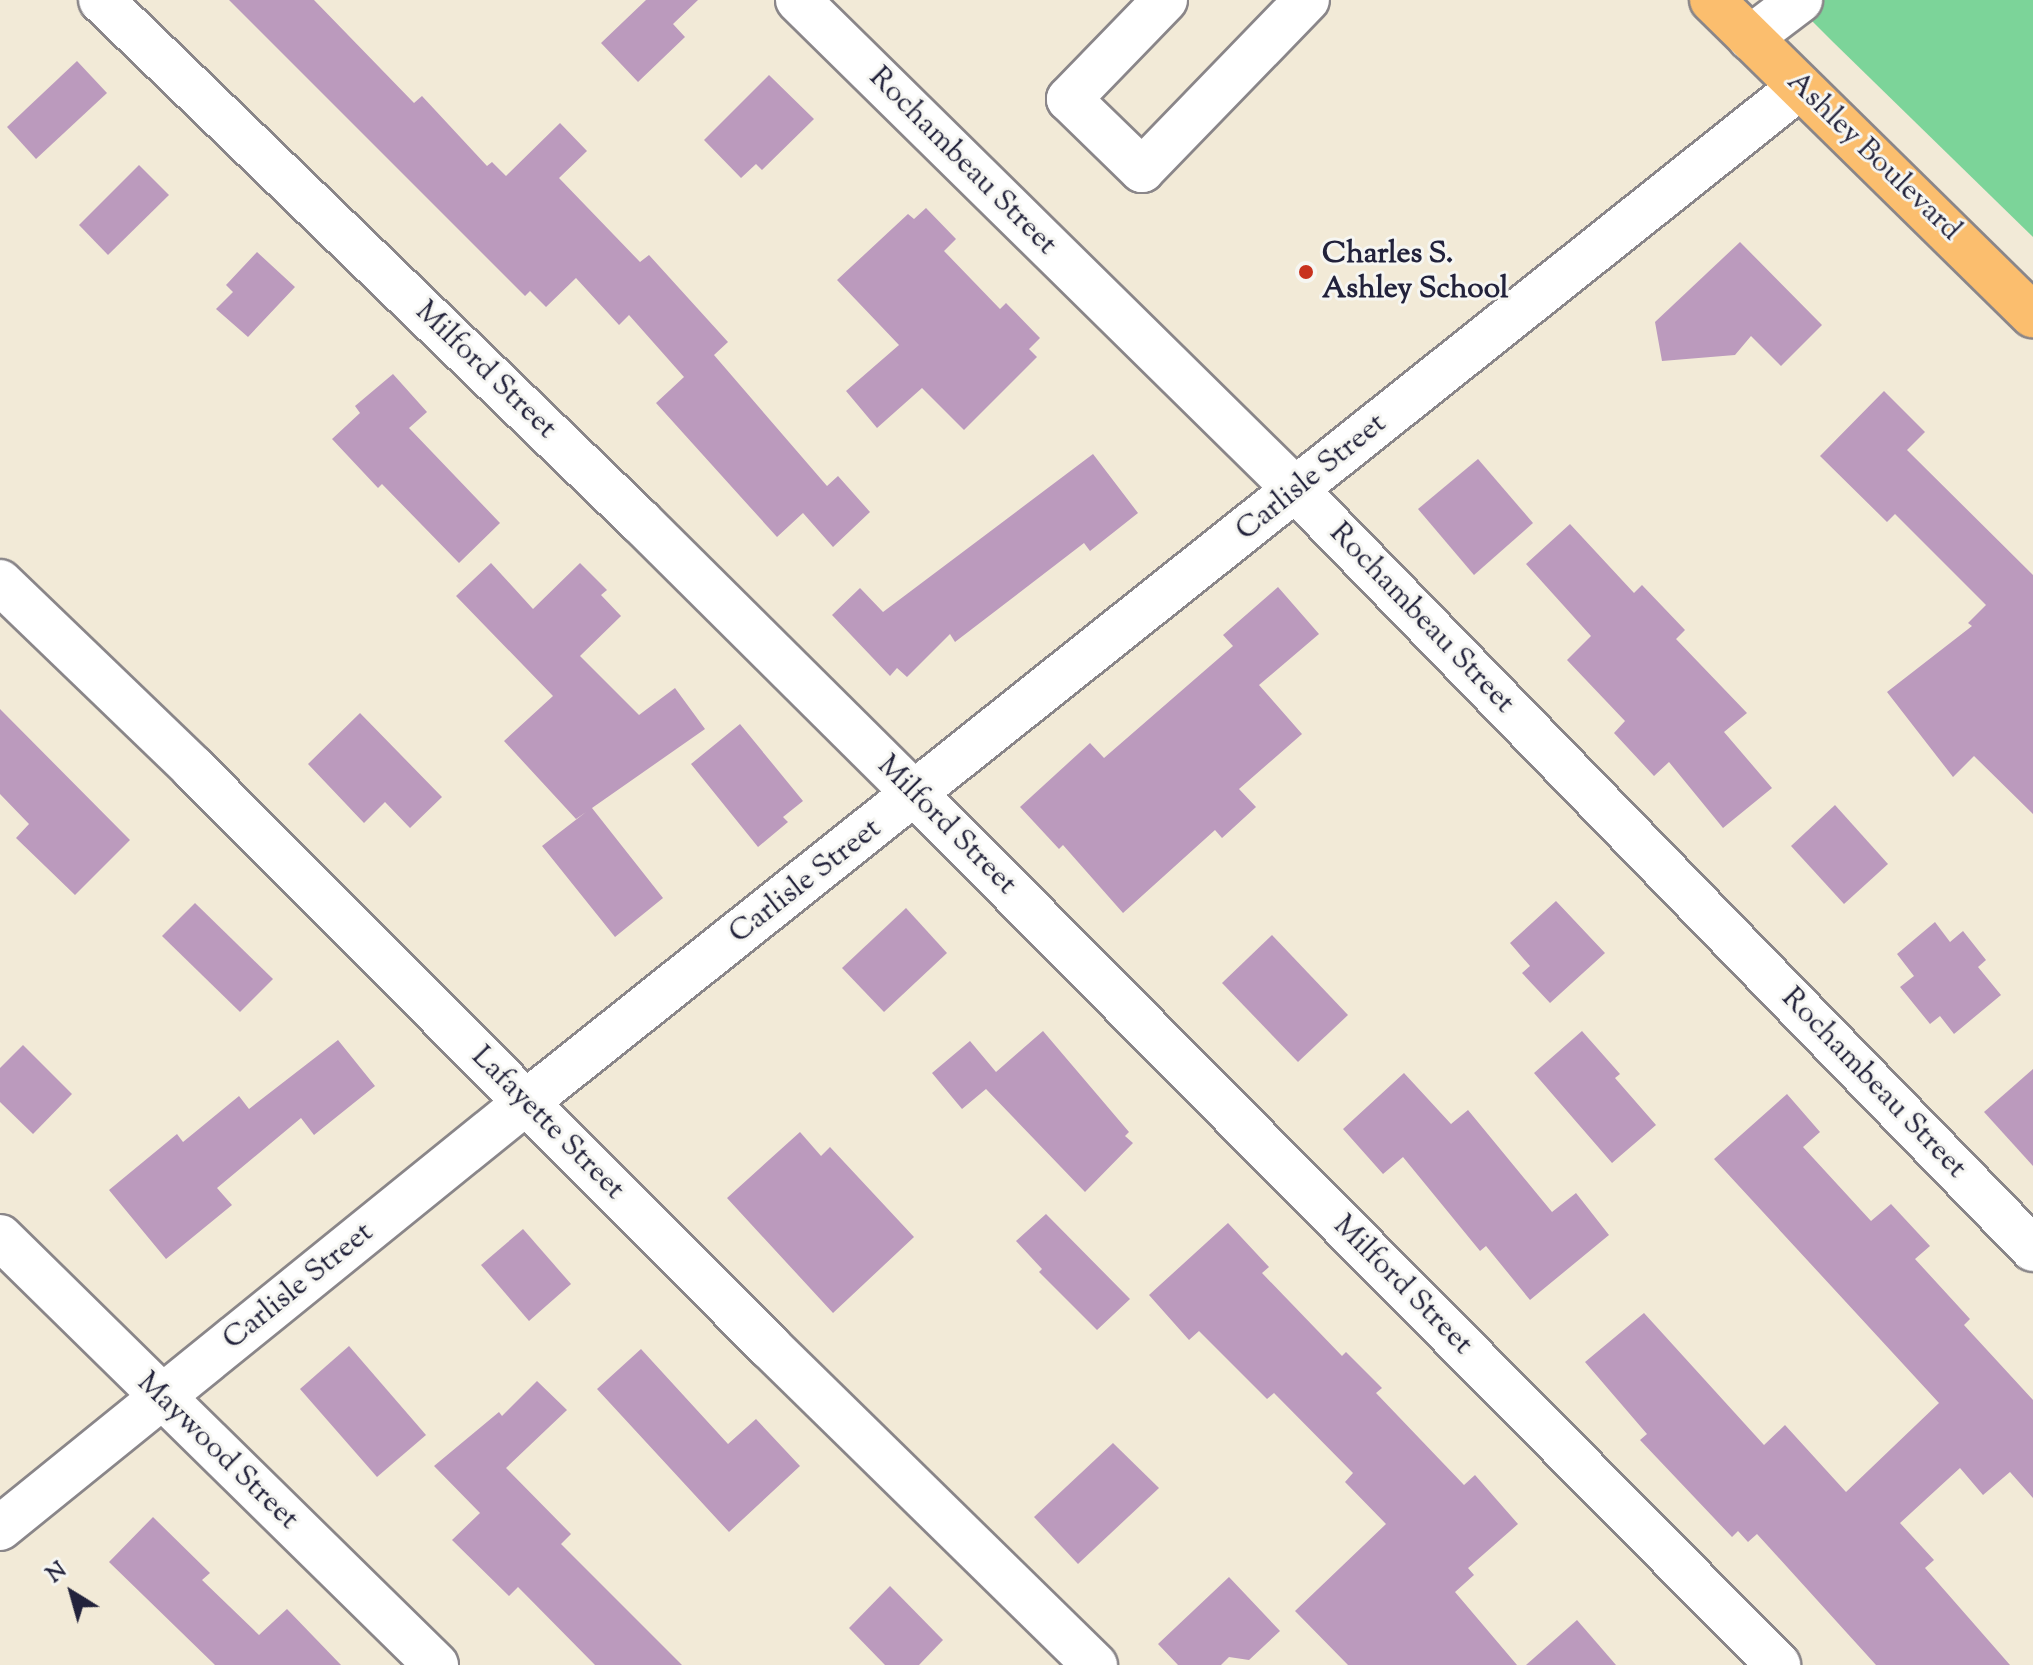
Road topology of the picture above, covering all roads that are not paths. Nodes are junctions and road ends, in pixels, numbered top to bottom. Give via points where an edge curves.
1 (101, 0) edge
2 (798, 0) edge
3 (1165, 0) edge
4 (1307, 0) edge
5 (1712, 0) edge
6 (1800, 0) edge
7 (1750, 38) junction
8 (1800, 87) junction
9 (2033, 315) edge
10 (1296, 490) junction
11 (0, 582) edge
12 (916, 795) junction
13 (525, 1103) junction
14 (0, 1237) edge
15 (2033, 1249) edge
16 (162, 1398) junction
17 (0, 1528) edge
18 (436, 1665) edge
19 (1095, 1665) edge
20 (1778, 1665) edge

1 - 12 street, Milford Street
2 - 10 street, Rochambeau Street
3 - 4 street via 1069,99 1142,170
5 - 7 main road, Ashley Boulevard
6 - 7 street
7 - 8 main road, Ashley Boulevard
8 - 9 main road, Ashley Boulevard
8 - 10 street, Carlisle Street
10 - 12 street, Carlisle Street
10 - 15 street, Rochambeau Street
11 - 13 street, Lafayette Street
12 - 13 street, Carlisle Street
12 - 20 street, Milford Street
13 - 16 street, Carlisle Street
13 - 19 street, Lafayette Street
14 - 16 street, Maywood Street
16 - 17 street, Carlisle Street
16 - 18 street, Maywood Street

